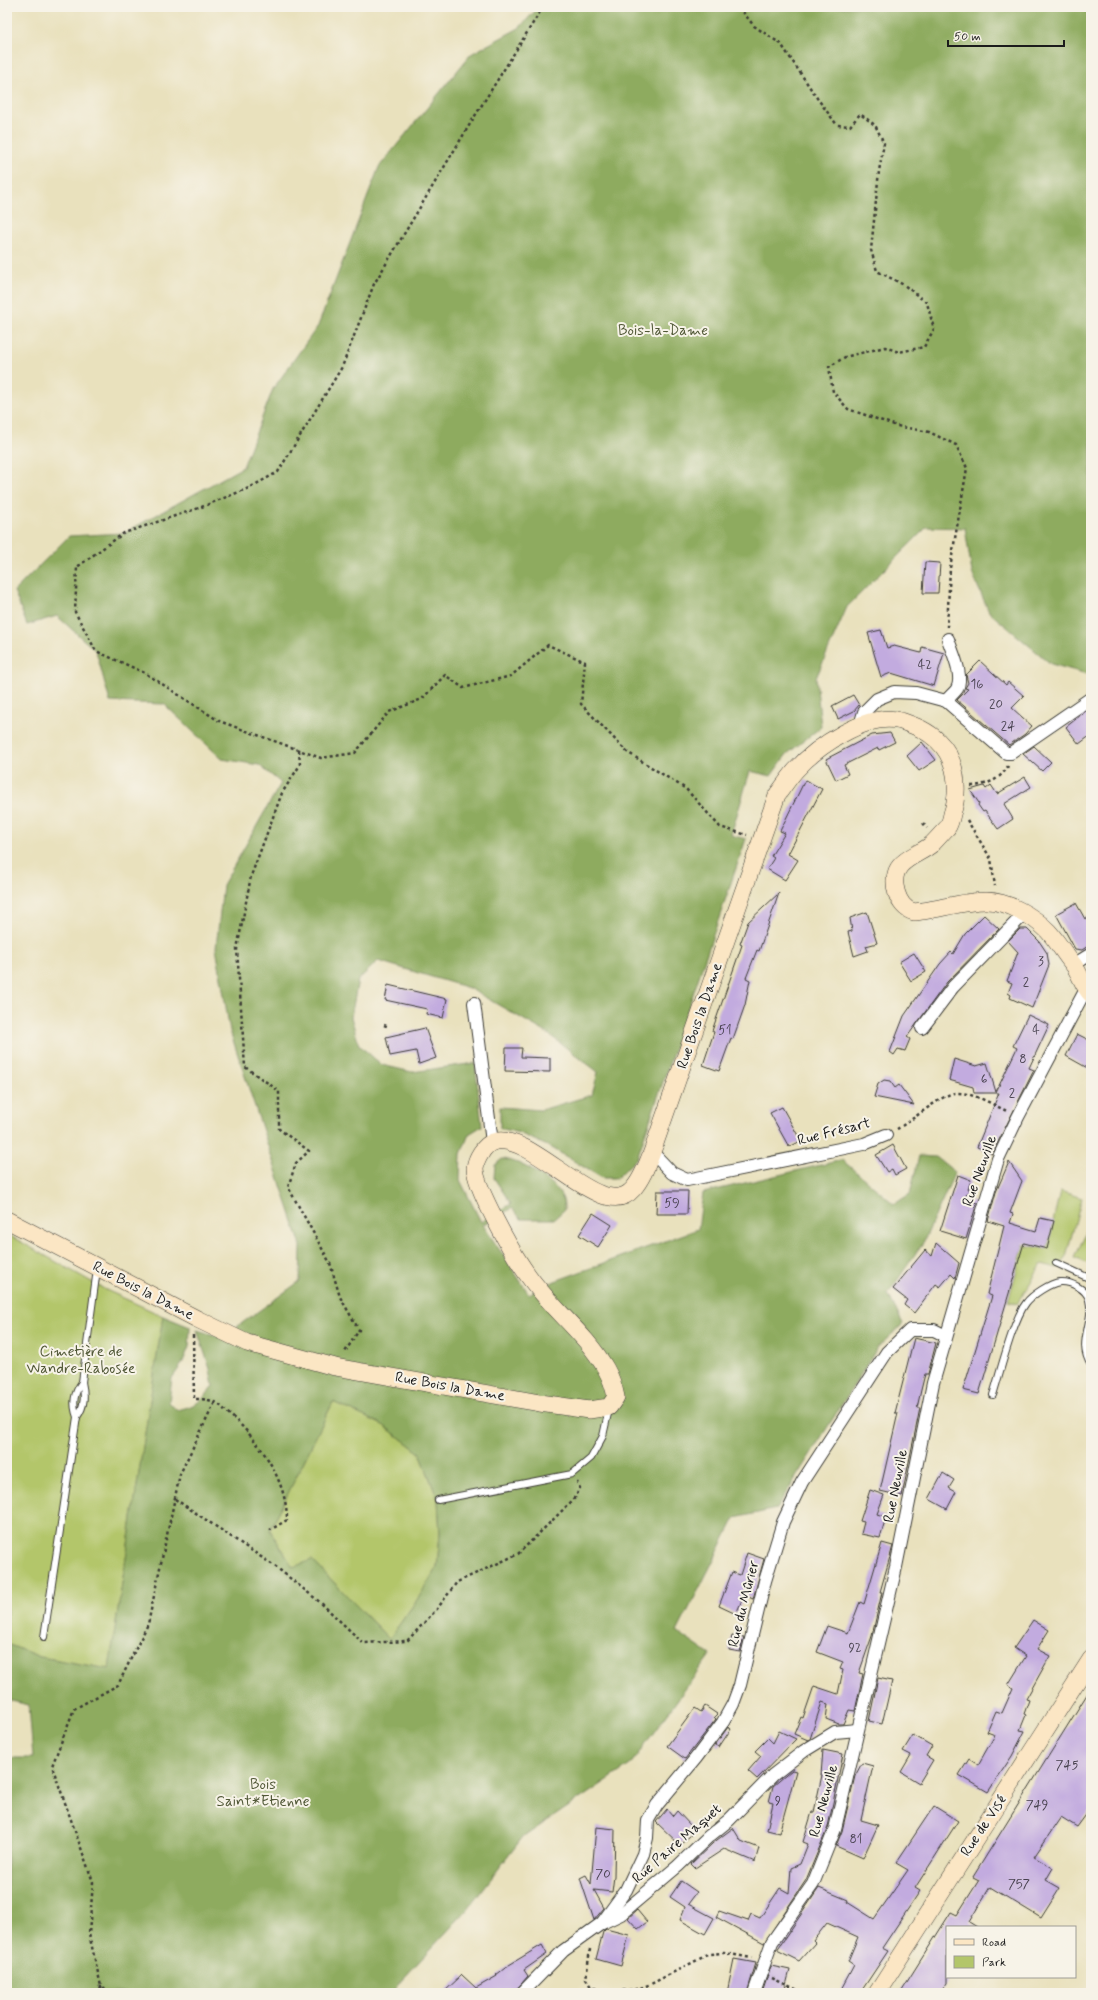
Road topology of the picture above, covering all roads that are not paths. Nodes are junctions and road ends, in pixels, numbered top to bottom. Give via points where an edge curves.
1 (948, 639) road end
2 (1091, 698) edge
3 (946, 701) junction
4 (860, 725) junction
5 (1025, 913) junction
6 (1091, 954) edge
7 (1073, 965) junction
8 (1088, 991) edge
9 (474, 1002) dead end
10 (922, 1028) dead end
11 (886, 1135) road end
12 (492, 1142) junction
13 (652, 1152) junction
14 (7, 1220) edge
15 (1056, 1263) dead end
16 (98, 1268) junction
17 (1091, 1279) edge
18 (946, 1336) junction
19 (1091, 1365) edge
20 (82, 1382) junction
21 (993, 1395) dead end
22 (609, 1407) junction
23 (77, 1417) junction
24 (438, 1500) dead end
25 (44, 1638) dead end
26 (1091, 1659) edge
27 (857, 1730) junction
28 (602, 1923) junction
29 (522, 1993) edge
30 (754, 1993) edge
31 (877, 1993) edge

1 - 3 street via 958,679 957,688
2 - 3 street via 1011,753 1006,752
3 - 4 street via 916,693 894,692 877,699 864,712
4 - 5 street, Rue Bois la Dame via 880,720 897,720 921,728 939,742 951,761 958,785 948,826 932,844 899,866 895,878 896,891 905,907 914,912 986,901 998,902
4 - 13 street, Rue Bois la Dame via 824,746 796,770 777,795
5 - 7 street, Rue Bois la Dame via 1048,931
5 - 10 street via 953,987
6 - 7 street
7 - 8 street, Rue Bois la Dame
8 - 18 street, Rue Neuville via 1018,1117 998,1159
9 - 12 street
11 - 13 street, Rue Frésart via 864,1144 687,1180 672,1173
12 - 13 street, Rue Bois la Dame via 516,1144 600,1195 616,1198 633,1190 644,1173
12 - 22 street via 480,1153 475,1168 486,1203 525,1271 605,1368 616,1397
14 - 16 street, Rue Bois la Dame
15 - 17 lane
16 - 20 lane
16 - 22 street, Rue Bois la Dame via 247,1343 335,1367 589,1410
18 - 27 street, Rue Neuville via 933,1383 896,1568
18 - 28 street, Rue du Mûrier via 934,1330 910,1330 886,1352 802,1482 783,1522 733,1704 723,1722 648,1820 643,1854 626,1890
19 - 21 lane via 1087,1360 1084,1346 1090,1310 1088,1296 1079,1288 1058,1282 1026,1302 1018,1318
20 - 23 lane via 84,1401
20 - 23 lane via 76,1390 74,1399
22 - 24 lane via 603,1436 591,1458 572,1474
23 - 25 lane
26 - 31 street, Rue de Visé
27 - 28 street, Rue Paire Maquet via 836,1732 804,1751 773,1775 729,1820 678,1866 621,1914
27 - 30 street, Rue Neuville via 830,1843 813,1884 772,1942
28 - 29 street, Rue Paire Maquet via 563,1951

